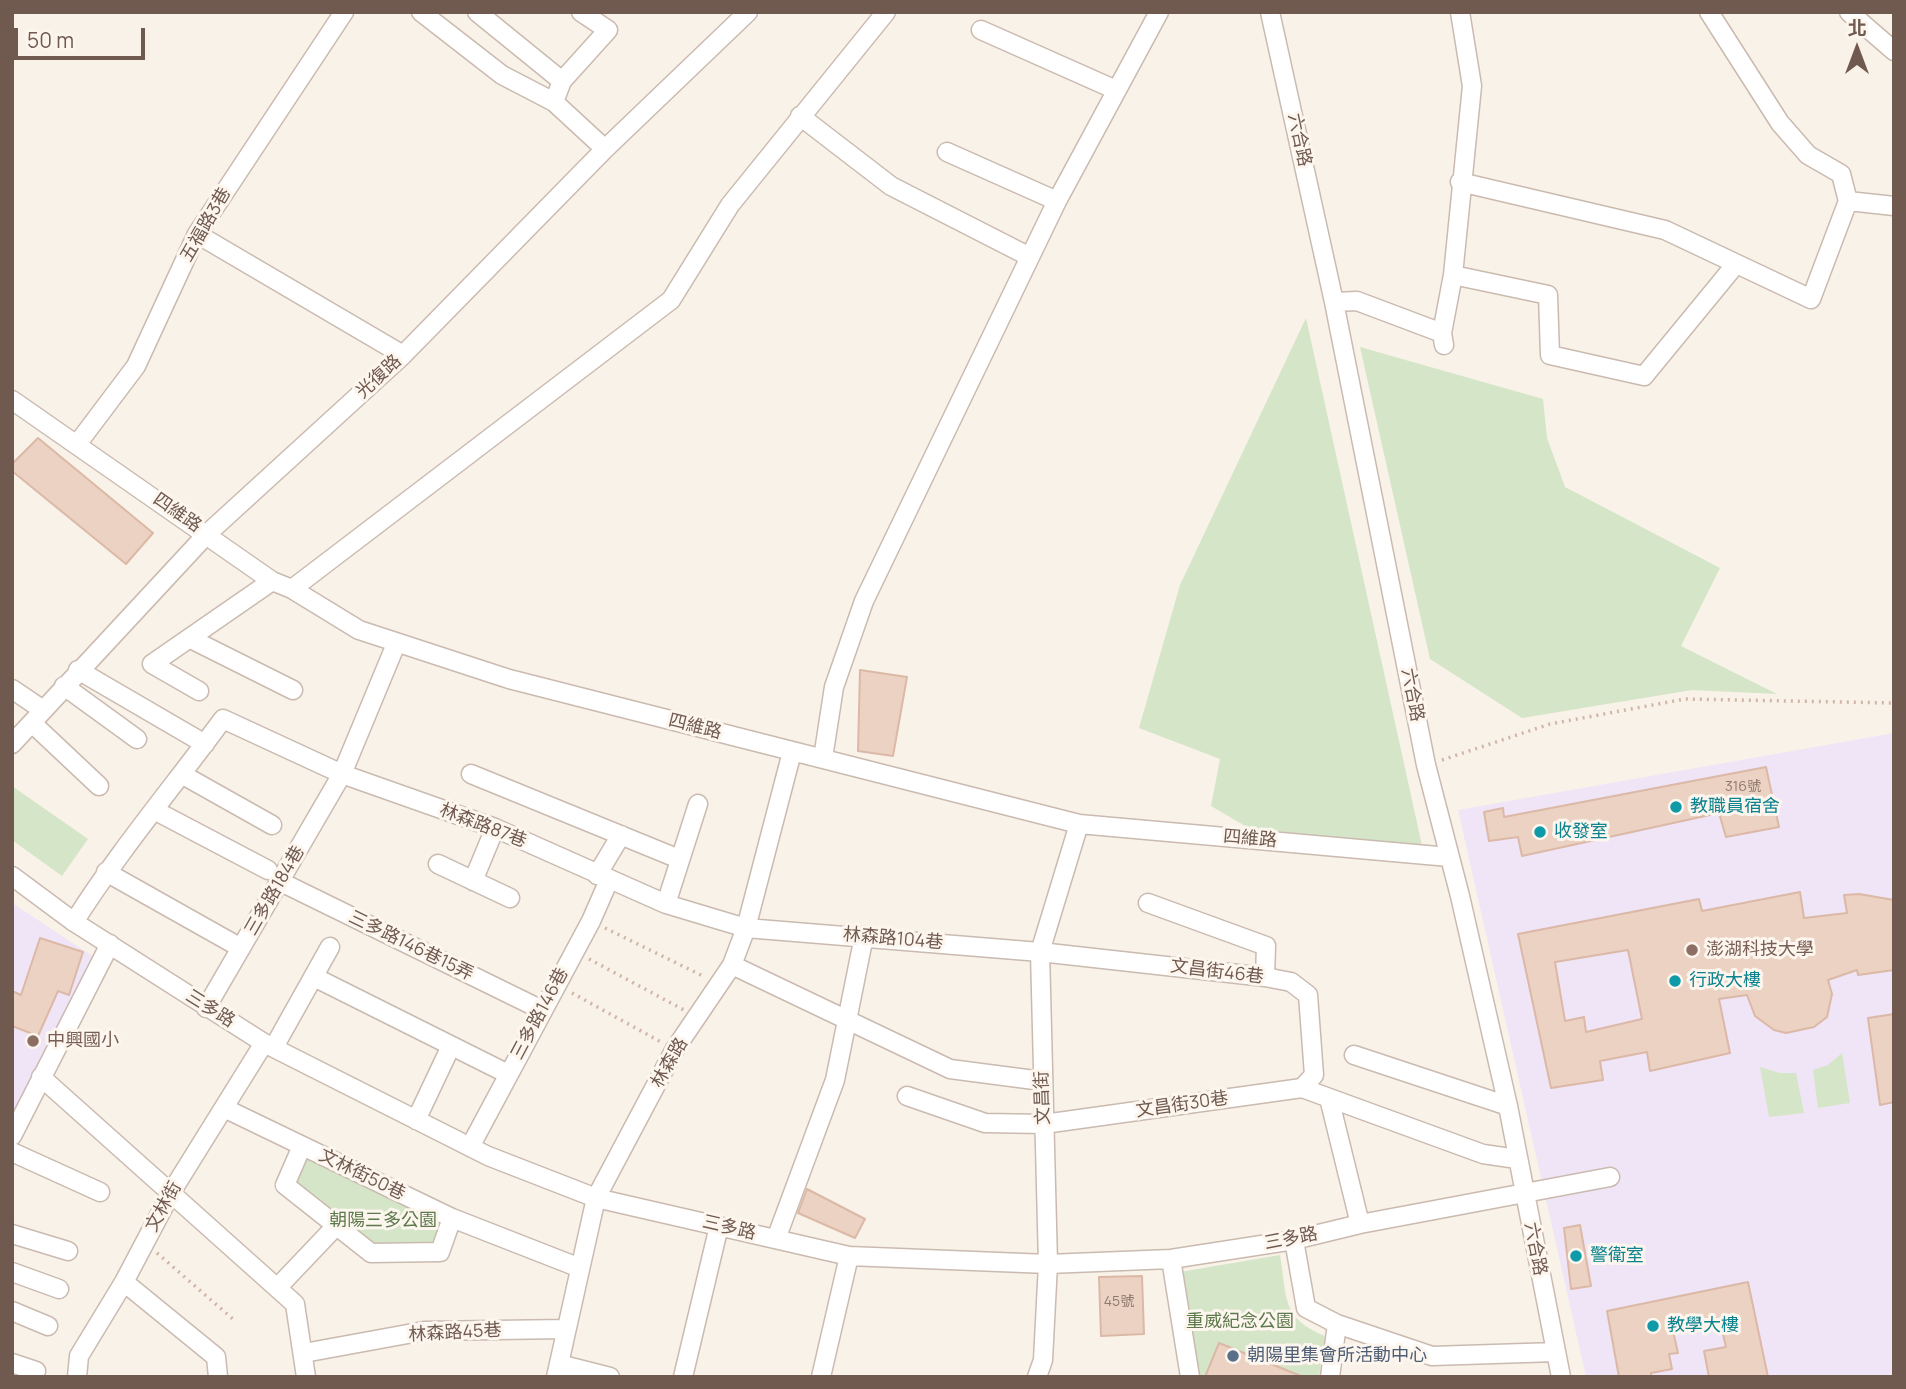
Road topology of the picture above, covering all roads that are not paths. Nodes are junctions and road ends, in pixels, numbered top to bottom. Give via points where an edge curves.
1 (344, 12) edge
2 (422, 12) edge
3 (477, 12) edge
4 (582, 12) edge
5 (748, 12) edge
6 (886, 12) edge
7 (1158, 12) edge
8 (1270, 12) edge
9 (1460, 12) edge
10 (1709, 12) edge
11 (1849, 12) edge
12 (981, 30) dead end
13 (1894, 51) edge
14 (562, 80) junction
15 (1116, 90) junction
16 (554, 102) junction
17 (800, 116) junction
18 (605, 149) junction
19 (947, 152) dead end
20 (1460, 182) junction
21 (1056, 201) junction
22 (1848, 201) junction
23 (1894, 206) edge
24 (197, 233) junction
25 (1030, 257) junction
26 (1736, 264) junction
27 (1453, 275) junction
28 (1334, 302) junction
29 (403, 355) junction
30 (12, 400) edge
31 (78, 443) junction
32 (207, 534) junction
33 (272, 582) junction
34 (292, 589) junction
35 (191, 639) junction
36 (397, 644) junction
37 (78, 670) junction
38 (64, 686) junction
39 (12, 689) edge
40 (293, 690) dead end
41 (200, 691) dead end
42 (37, 717) junction
43 (137, 739) dead end
44 (12, 744) edge
45 (205, 744) junction
46 (792, 752) junction
47 (823, 758) junction
48 (342, 774) junction
49 (471, 774) dead end
50 (183, 775) junction
51 (99, 786) dead end
52 (698, 804) dead end
53 (154, 810) junction
54 (272, 824) dead end
55 (1079, 824) junction
56 (495, 828) junction
57 (621, 835) junction
58 (1449, 857) junction
59 (680, 859) junction
60 (438, 864) dead end
61 (106, 872) junction
62 (12, 876) edge
63 (274, 876) junction
64 (603, 877) junction
65 (473, 881) junction
66 (510, 898) dead end
67 (1148, 903) dead end
68 (666, 904) junction
69 (74, 922) junction
70 (746, 928) junction
71 (864, 936) junction
72 (110, 944) junction
73 (330, 947) dead end
74 (241, 948) junction
75 (1040, 952) junction
76 (732, 965) junction
77 (314, 976) junction
78 (1265, 976) junction
79 (206, 1008) junction
80 (542, 1010) junction
81 (848, 1019) junction
82 (269, 1045) junction
83 (452, 1046) junction
84 (1354, 1055) dead end
85 (508, 1074) junction
86 (41, 1077) junction
87 (1042, 1081) junction
88 (1308, 1082) junction
89 (907, 1096) dead end
90 (1329, 1098) junction
91 (1508, 1106) junction
92 (224, 1108) junction
93 (416, 1119) junction
94 (1044, 1124) junction
95 (12, 1136) edge
96 (302, 1146) junction
97 (470, 1147) junction
98 (12, 1152) edge
99 (1517, 1159) junction
100 (1610, 1177) dead end
101 (172, 1191) junction
102 (100, 1192) dead end
103 (1525, 1195) junction
104 (596, 1198) junction
105 (452, 1218) junction
106 (1360, 1224) junction
107 (336, 1226) junction
108 (719, 1226) junction
109 (12, 1234) edge
110 (776, 1239) junction
111 (1294, 1240) junction
112 (68, 1251) dead end
113 (849, 1256) junction
114 (1171, 1259) junction
115 (1048, 1264) junction
116 (580, 1268) junction
117 (12, 1272) edge
118 (124, 1282) junction
119 (277, 1288) junction
120 (59, 1289) dead end
121 (12, 1311) edge
122 (1337, 1324) junction
123 (48, 1326) dead end
124 (566, 1329) junction
125 (1556, 1352) junction
126 (304, 1353) junction
127 (12, 1363) edge
128 (557, 1370) edge
129 (36, 1371) dead end
130 (77, 1377) edge
131 (218, 1377) edge
132 (306, 1377) edge
133 (610, 1377) edge
134 (683, 1377) edge
135 (821, 1377) edge
136 (1037, 1377) edge
137 (1190, 1377) edge
138 (1330, 1377) edge
139 (1561, 1377) edge

1 - 24 street, 五福路3巷
2 - 16 street via 502,75
3 - 14 street
4 - 14 street via 608,30
5 - 18 street, 光復路
6 - 17 street
7 - 15 street
8 - 28 street, 六合路
9 - 20 street via 1472,86
10 - 22 street via 1780,123 1808,155 1841,174
11 - 13 street
12 - 15 street
14 - 16 street
15 - 21 street
16 - 18 street
17 - 25 street via 891,186
17 - 34 street via 730,205 671,300
18 - 29 street, 光復路
19 - 21 street
20 - 26 street via 1665,230
20 - 27 street
21 - 25 street
22 - 23 street
22 - 26 street via 1811,299
24 - 29 street
24 - 31 street, 五福路3巷 via 136,366
25 - 47 street via 864,600 834,687
26 - 27 street via 1644,376 1550,355 1548,295
27 - 28 street via 1443,339 1357,301
28 - 58 street, 六合路 via 1426,765
29 - 32 street, 光復路
30 - 31 street, 四維路
31 - 32 street, 四維路
32 - 33 street, 四維路
32 - 37 street, 光復路
33 - 34 street, 四維路
33 - 35 street
34 - 36 street, 四維路 via 359,630
35 - 40 street
35 - 41 street via 152,664
36 - 46 street, 四維路 via 509,679
36 - 48 street, 三多路184巷
37 - 38 street, 光復路
37 - 45 street
38 - 42 street, 光復路
38 - 43 street
39 - 42 street
42 - 44 street, 光復路
42 - 51 street
45 - 48 street, 林森路87巷 via 223,719
45 - 50 street
46 - 47 street, 四維路
46 - 70 street, 林森路
47 - 55 street, 四維路
48 - 56 street, 林森路87巷
48 - 63 street, 三多路184巷
49 - 57 street
50 - 53 street
50 - 54 street
52 - 59 street
53 - 61 street
53 - 63 street, 三多路146巷15弄
55 - 58 street, 四維路
55 - 75 street, 文昌街
56 - 64 street, 林森路87巷
56 - 65 street
57 - 59 street
57 - 64 street, 三多路146巷
58 - 91 street, 六合路
59 - 68 street
60 - 65 street
61 - 69 street
61 - 74 street
62 - 69 street, 三多路
63 - 74 street, 三多路184巷
63 - 80 street, 三多路146巷15弄
64 - 68 street, 林森路87巷
64 - 80 street, 三多路146巷 via 591,921
65 - 66 street
67 - 78 street via 1266,946
68 - 70 street, 林森路87巷
69 - 72 street, 三多路
70 - 71 street, 林森路104巷
70 - 76 street, 林森路
71 - 75 street, 林森路104巷
71 - 81 street
72 - 79 street, 三多路
72 - 86 street
73 - 77 street, 文林街
74 - 79 street, 三多路184巷
75 - 78 street, 文昌街46巷
75 - 87 street, 文昌街
76 - 81 street
76 - 104 street, 林森路 via 675,1049
77 - 82 street, 文林街
77 - 83 street
78 - 88 street, 文昌街46巷 via 1291,982 1308,995
79 - 82 street, 三多路
80 - 85 street, 三多路146巷
81 - 87 street via 950,1069
81 - 110 street via 835,1080
82 - 92 street, 文林街
82 - 93 street, 三多路
83 - 85 street
83 - 93 street
84 - 91 street
85 - 97 street, 三多路146巷
86 - 95 street
86 - 101 street
87 - 94 street, 文昌街
88 - 90 street
88 - 94 street, 文昌街30巷
89 - 94 street, 文昌街30巷 via 985,1123
90 - 99 street via 1483,1154
90 - 106 street
91 - 99 street, 六合路
92 - 96 street, 文林街50巷
92 - 101 street, 文林街
93 - 97 street, 三多路
94 - 115 street, 文昌街
96 - 105 street, 文林街50巷
96 - 107 street via 285,1185
97 - 104 street, 三多路
98 - 102 street
99 - 103 street, 六合路
100 - 103 street, 三多路
101 - 118 street, 文林街
101 - 119 street
103 - 106 street, 三多路
103 - 125 street, 六合路
104 - 108 street, 三多路
104 - 116 street, 林森路
105 - 107 street via 440,1252 371,1254
105 - 116 street, 文林街50巷
106 - 111 street, 三多路
107 - 119 street
108 - 110 street, 三多路
108 - 134 street
109 - 112 street
110 - 113 street, 三多路
111 - 114 street, 三多路
111 - 122 street via 1306,1308
113 - 115 street, 三多路
113 - 135 street
114 - 115 street, 三多路
114 - 137 street
115 - 136 street, 文昌街 via 1043,1360
116 - 124 street, 林森路
117 - 120 street
118 - 130 street, 文林街 via 79,1356
118 - 131 street via 216,1357
119 - 126 street via 295,1304
121 - 123 street
122 - 125 street via 1432,1356
122 - 138 street
124 - 126 street, 林森路45巷 via 424,1331
124 - 128 street, 林森路
125 - 139 street, 六合路
126 - 132 street
127 - 129 street
128 - 133 street

